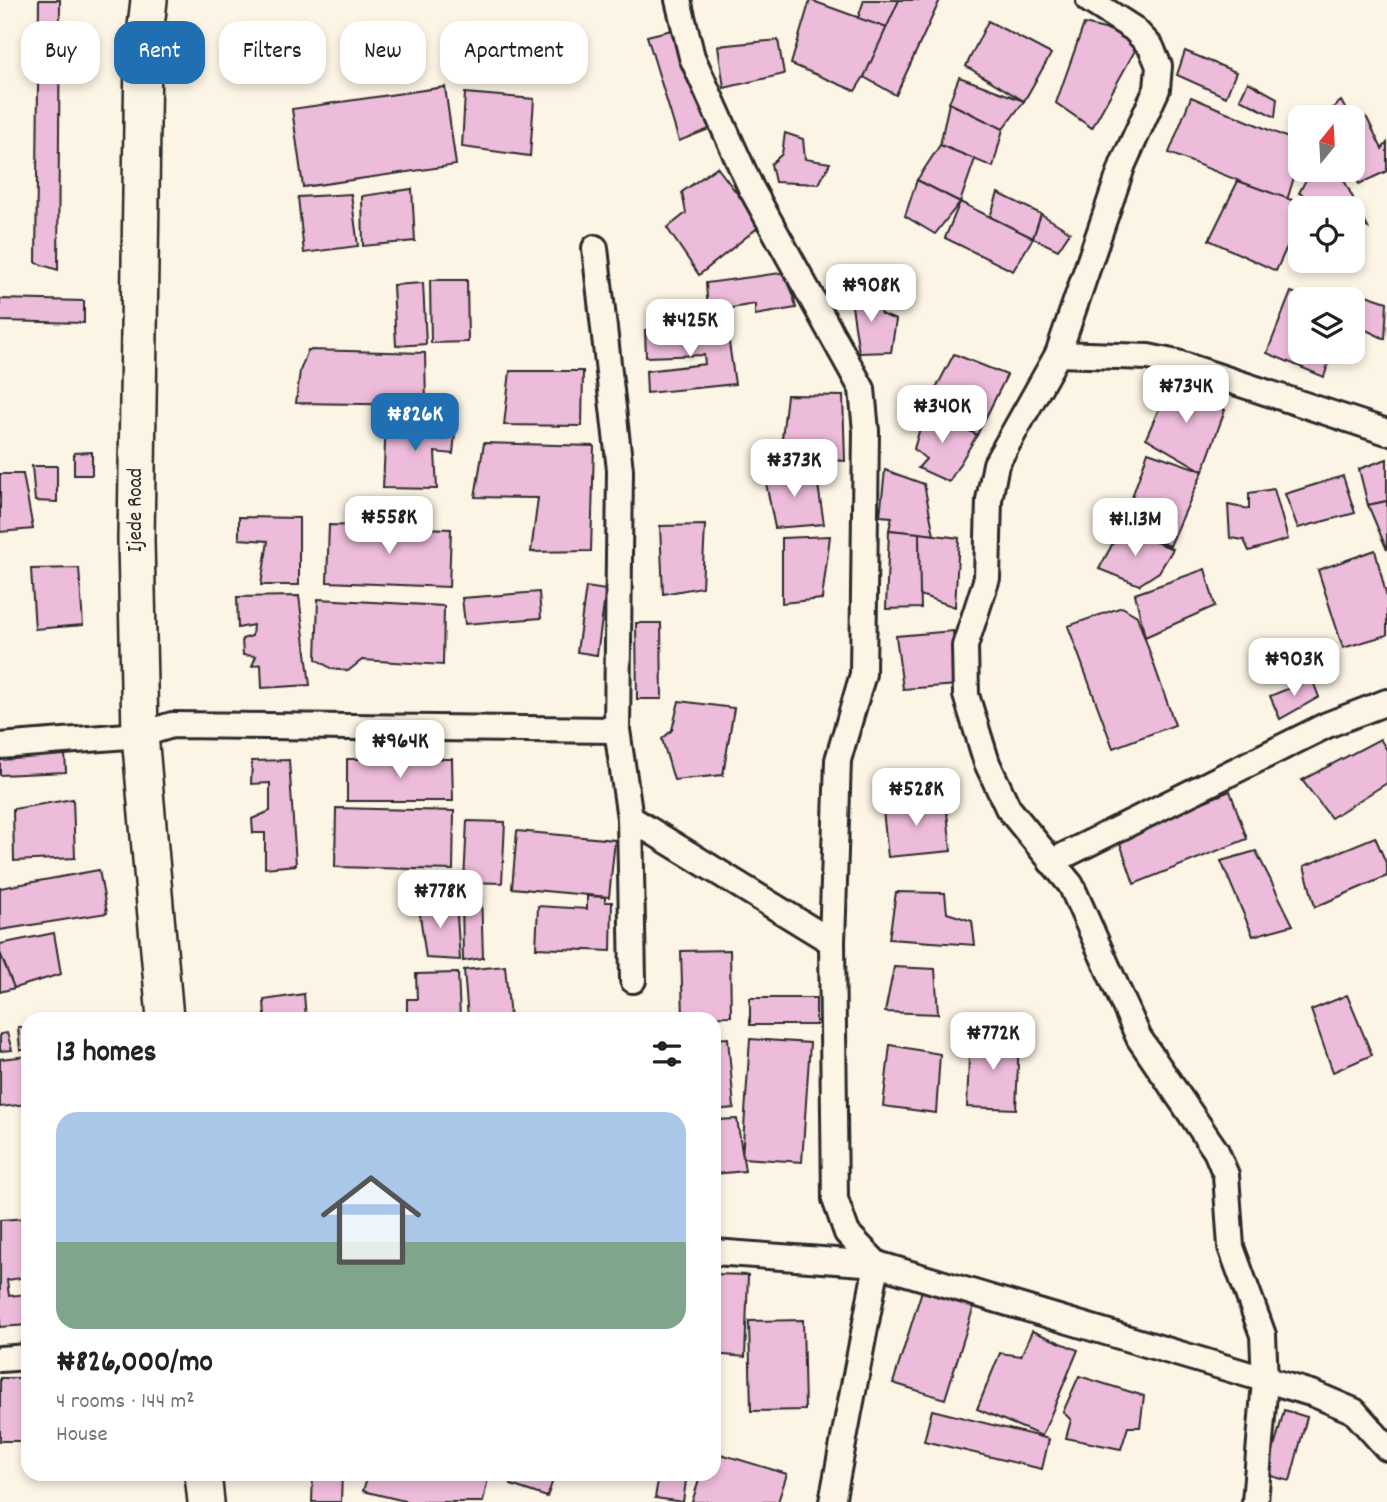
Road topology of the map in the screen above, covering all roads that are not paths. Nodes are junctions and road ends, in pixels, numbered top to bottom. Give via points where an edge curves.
1 (149, 0) edge
2 (678, 0) edge
3 (1089, 0) edge
4 (595, 248) dead end
5 (1058, 354) junction
6 (1387, 432) edge
7 (1387, 702) edge
8 (617, 730) junction
9 (141, 735) junction
10 (0, 746) edge
11 (630, 818) junction
12 (1051, 862) junction
13 (832, 942) junction
14 (633, 980) dead end
15 (164, 1012) edge
16 (721, 1253) edge
17 (877, 1264) junction
18 (21, 1358) edge
19 (0, 1359) edge
20 (1265, 1381) junction
21 (1387, 1448) edge
22 (204, 1481) edge
23 (206, 1502) edge
24 (832, 1502) edge
25 (1255, 1502) edge

1 - 9 main road, Ijede Road via 143,54 136,540
2 - 13 street via 692,57 751,187 862,389 866,430 863,674 838,760
3 - 5 street via 1134,29 1151,47 1159,66 1157,89 1123,164
4 - 8 street via 620,470
5 - 6 street via 1148,357 1177,363
5 - 12 street via 996,464 989,500 987,578 971,620 964,667 966,695 987,763 1008,808
7 - 12 street via 1327,725
8 - 9 street via 172,725
8 - 11 street
9 - 10 street
9 - 15 main road, Ijede Road
11 - 13 street
11 - 14 street
12 - 20 street via 1071,885 1139,1038 1216,1152 1226,1175 1231,1247 1263,1335
13 - 17 street via 835,1199 847,1233
16 - 17 street
17 - 20 street
17 - 24 street
18 - 19 street
20 - 21 street via 1354,1411
20 - 25 street
22 - 23 main road

